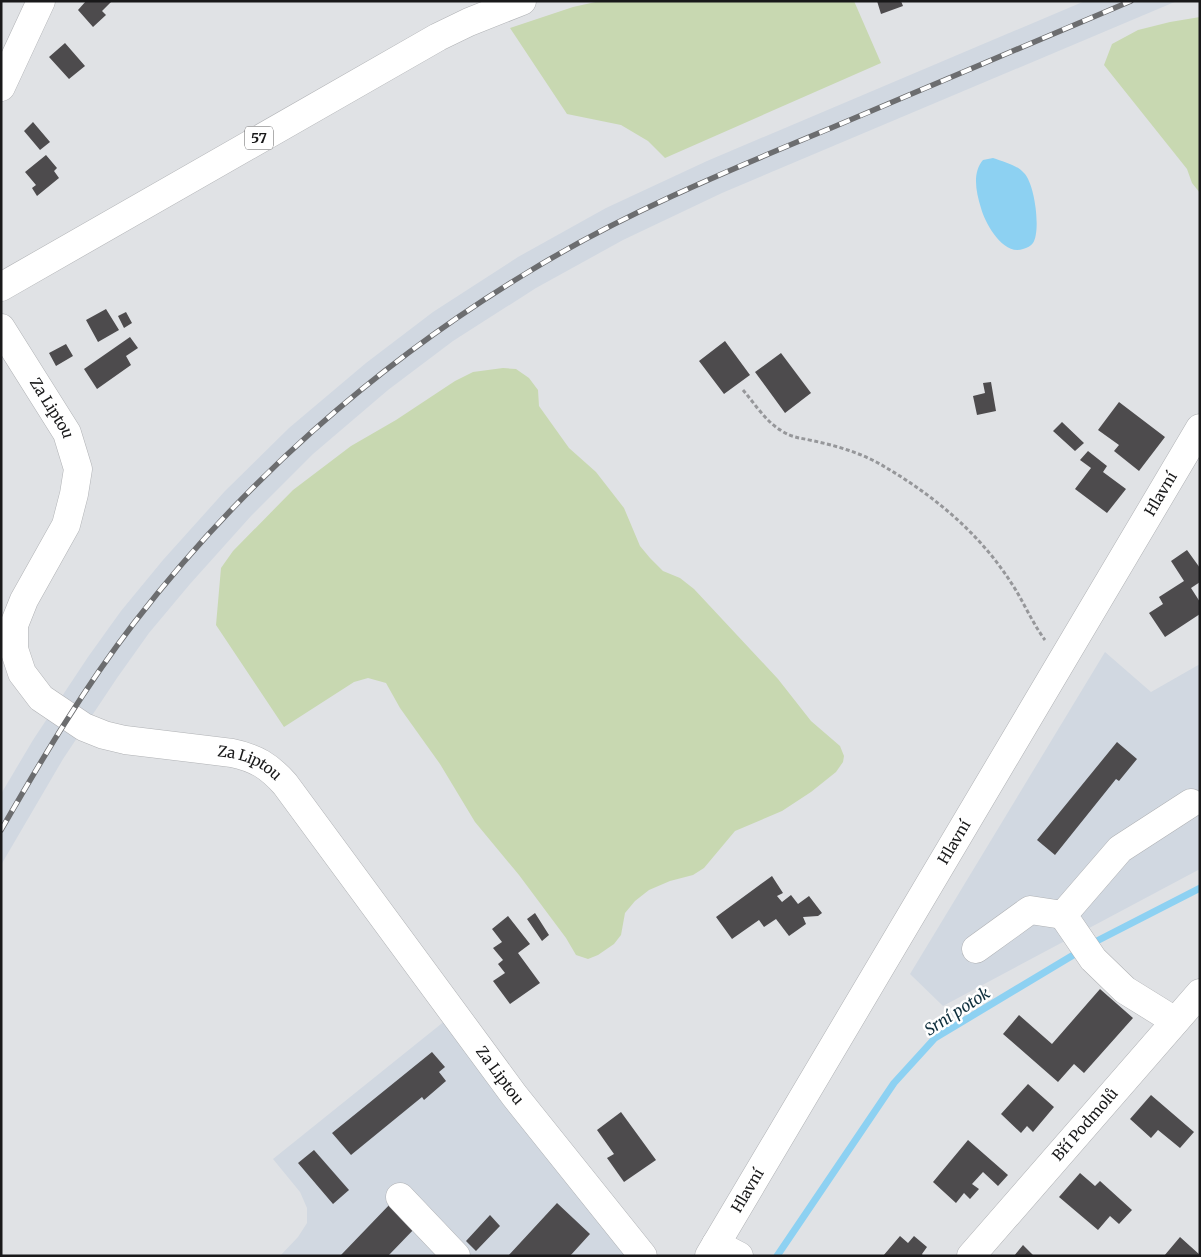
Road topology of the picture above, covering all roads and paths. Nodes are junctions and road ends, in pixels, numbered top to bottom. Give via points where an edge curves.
1 (41, 1) edge
2 (522, 1) edge
3 (1, 87) edge
4 (1, 287) edge
5 (1, 328) edge
6 (743, 390) dead end
7 (1200, 428) edge
8 (1062, 658) junction
9 (1191, 803) dead end
10 (1070, 924) junction
11 (976, 949) dead end
12 (1200, 993) edge
13 (1175, 1021) junction
14 (400, 1197) dead end
15 (721, 1252) edge
16 (456, 1256) edge
17 (643, 1256) edge
18 (971, 1256) edge

1 - 3 street
2 - 4 street, 57 via 430,41
5 - 17 street, Za Liptou via 67,433 78,469 66,525 14,624 14,649 22,673 41,698 84,727 104,735 247,756 272,769 514,1094
6 - 8 path via 780,430 793,437 854,452 883,465 919,488 955,518 983,545 1011,581 1032,622
7 - 8 street, Hlavní
8 - 15 street, Hlavní
9 - 10 street via 1120,849
10 - 11 street via 1030,910
10 - 13 street via 1093,959 1126,990
12 - 13 street, Bří Podmolů
13 - 18 street, Bří Podmolů
14 - 16 street

